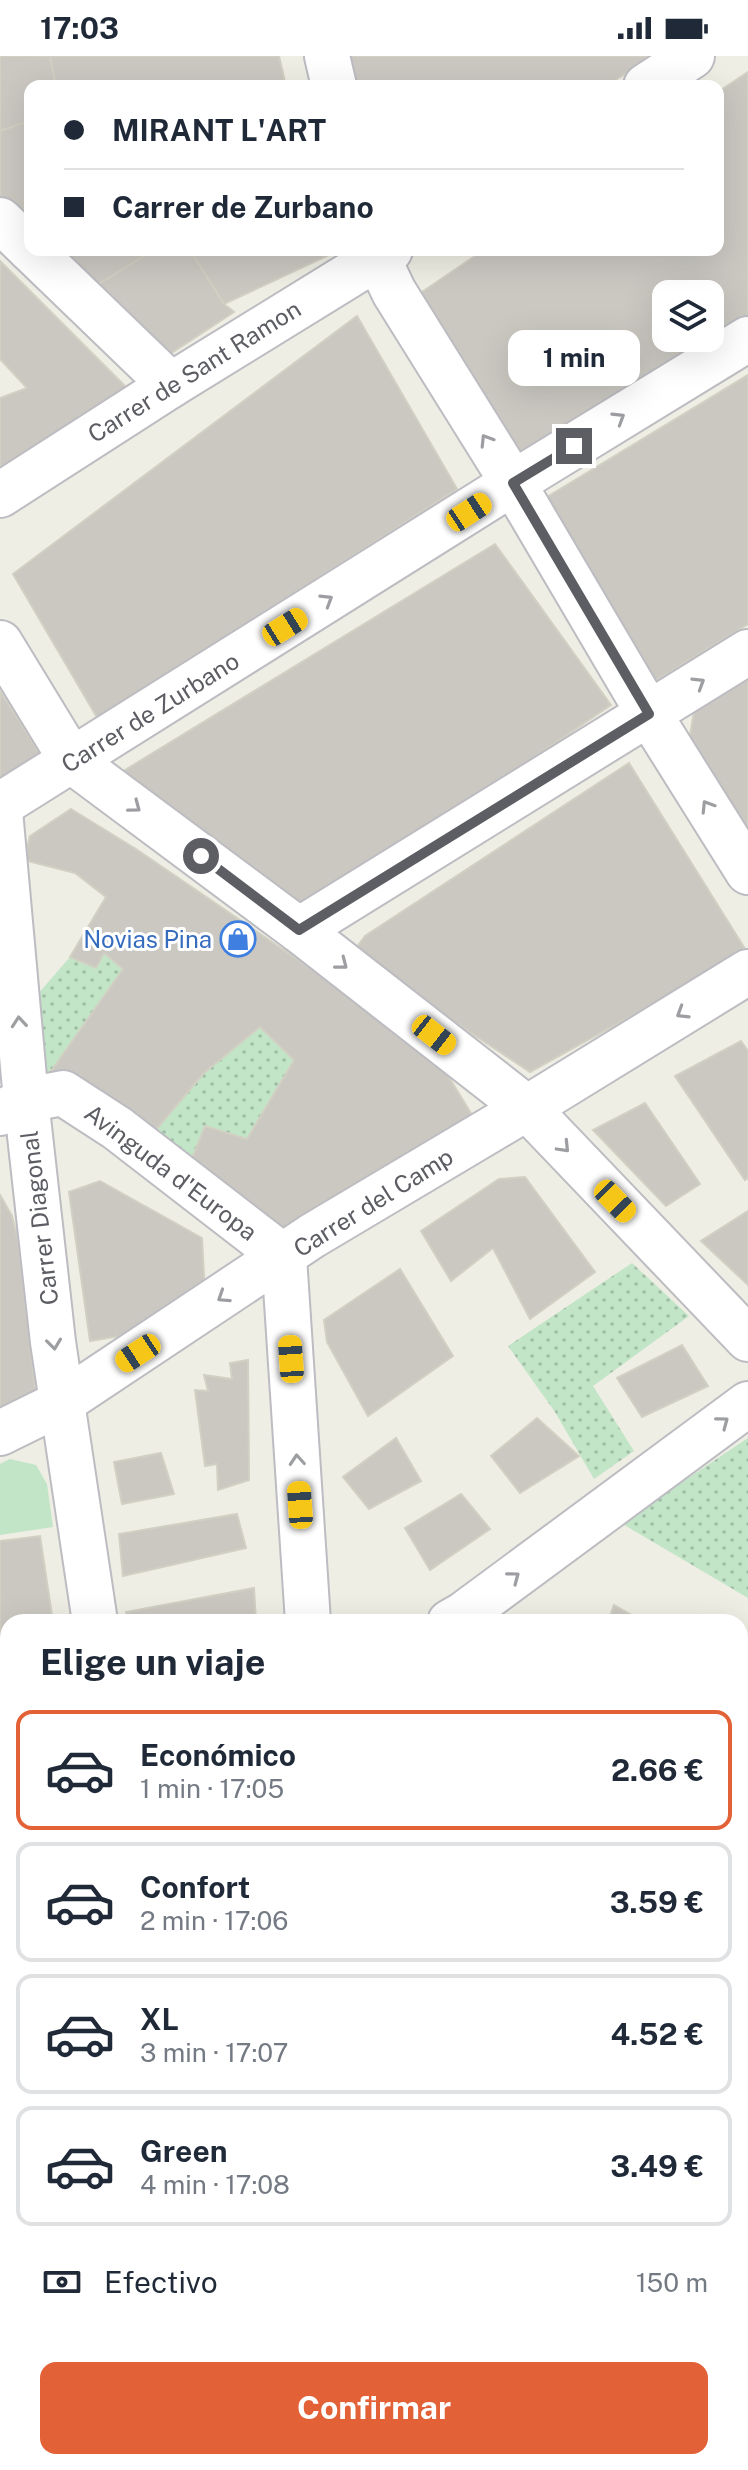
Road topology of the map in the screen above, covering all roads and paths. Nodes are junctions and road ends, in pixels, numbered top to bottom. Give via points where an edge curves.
1 (327, 56) edge
2 (692, 56) edge
3 (333, 80) edge
4 (655, 80) edge
5 (0, 220) edge
6 (24, 242) edge
7 (38, 256) edge
8 (375, 256) edge
9 (382, 256) edge
10 (748, 339) edge
11 (171, 385) junction
12 (513, 483) junction
13 (0, 495) edge
14 (0, 643) edge
15 (748, 652) edge
16 (649, 714) junction
17 (72, 761) junction
18 (0, 805) edge
19 (0, 811) edge
20 (748, 872) edge
21 (299, 930) junction
22 (748, 972) edge
23 (13, 1106) edge
24 (527, 1108) junction
25 (284, 1257) junction
26 (748, 1339) edge
27 (61, 1403) junction
28 (748, 1404) edge
29 (0, 1433) edge
30 (94, 1614) edge
31 (307, 1614) edge
32 (470, 1614) edge

1 - 3 street
2 - 4 street
5 - 6 street
7 - 11 street
8 - 11 street, Carrer de Sant Ramon
12 -> 9 street via 394,292
12 -> 10 street, Carrer de Zurbano
11 - 13 street, Carrer de Sant Ramon
12 - 16 street
17 -> 12 street, Carrer de Zurbano
14 - 17 street
16 -> 15 street
20 -> 16 street
16 - 21 street
17 - 18 street, Carrer de Zurbano
17 -> 21 street
23 -> 19 street, Carrer Diagonal
21 -> 24 street
22 -> 24 street, Carrer del Camp
23 - 25 street, Avinguda d'Europa via 63,1093 117,1128
23 -> 27 street, Carrer Diagonal
24 - 25 street, Carrer del Camp
24 -> 26 street
25 -> 27 street, Carrer del Camp
31 -> 25 street
27 - 29 street, Carrer del Camp
27 - 30 street, Carrer Diagonal
32 -> 28 street

